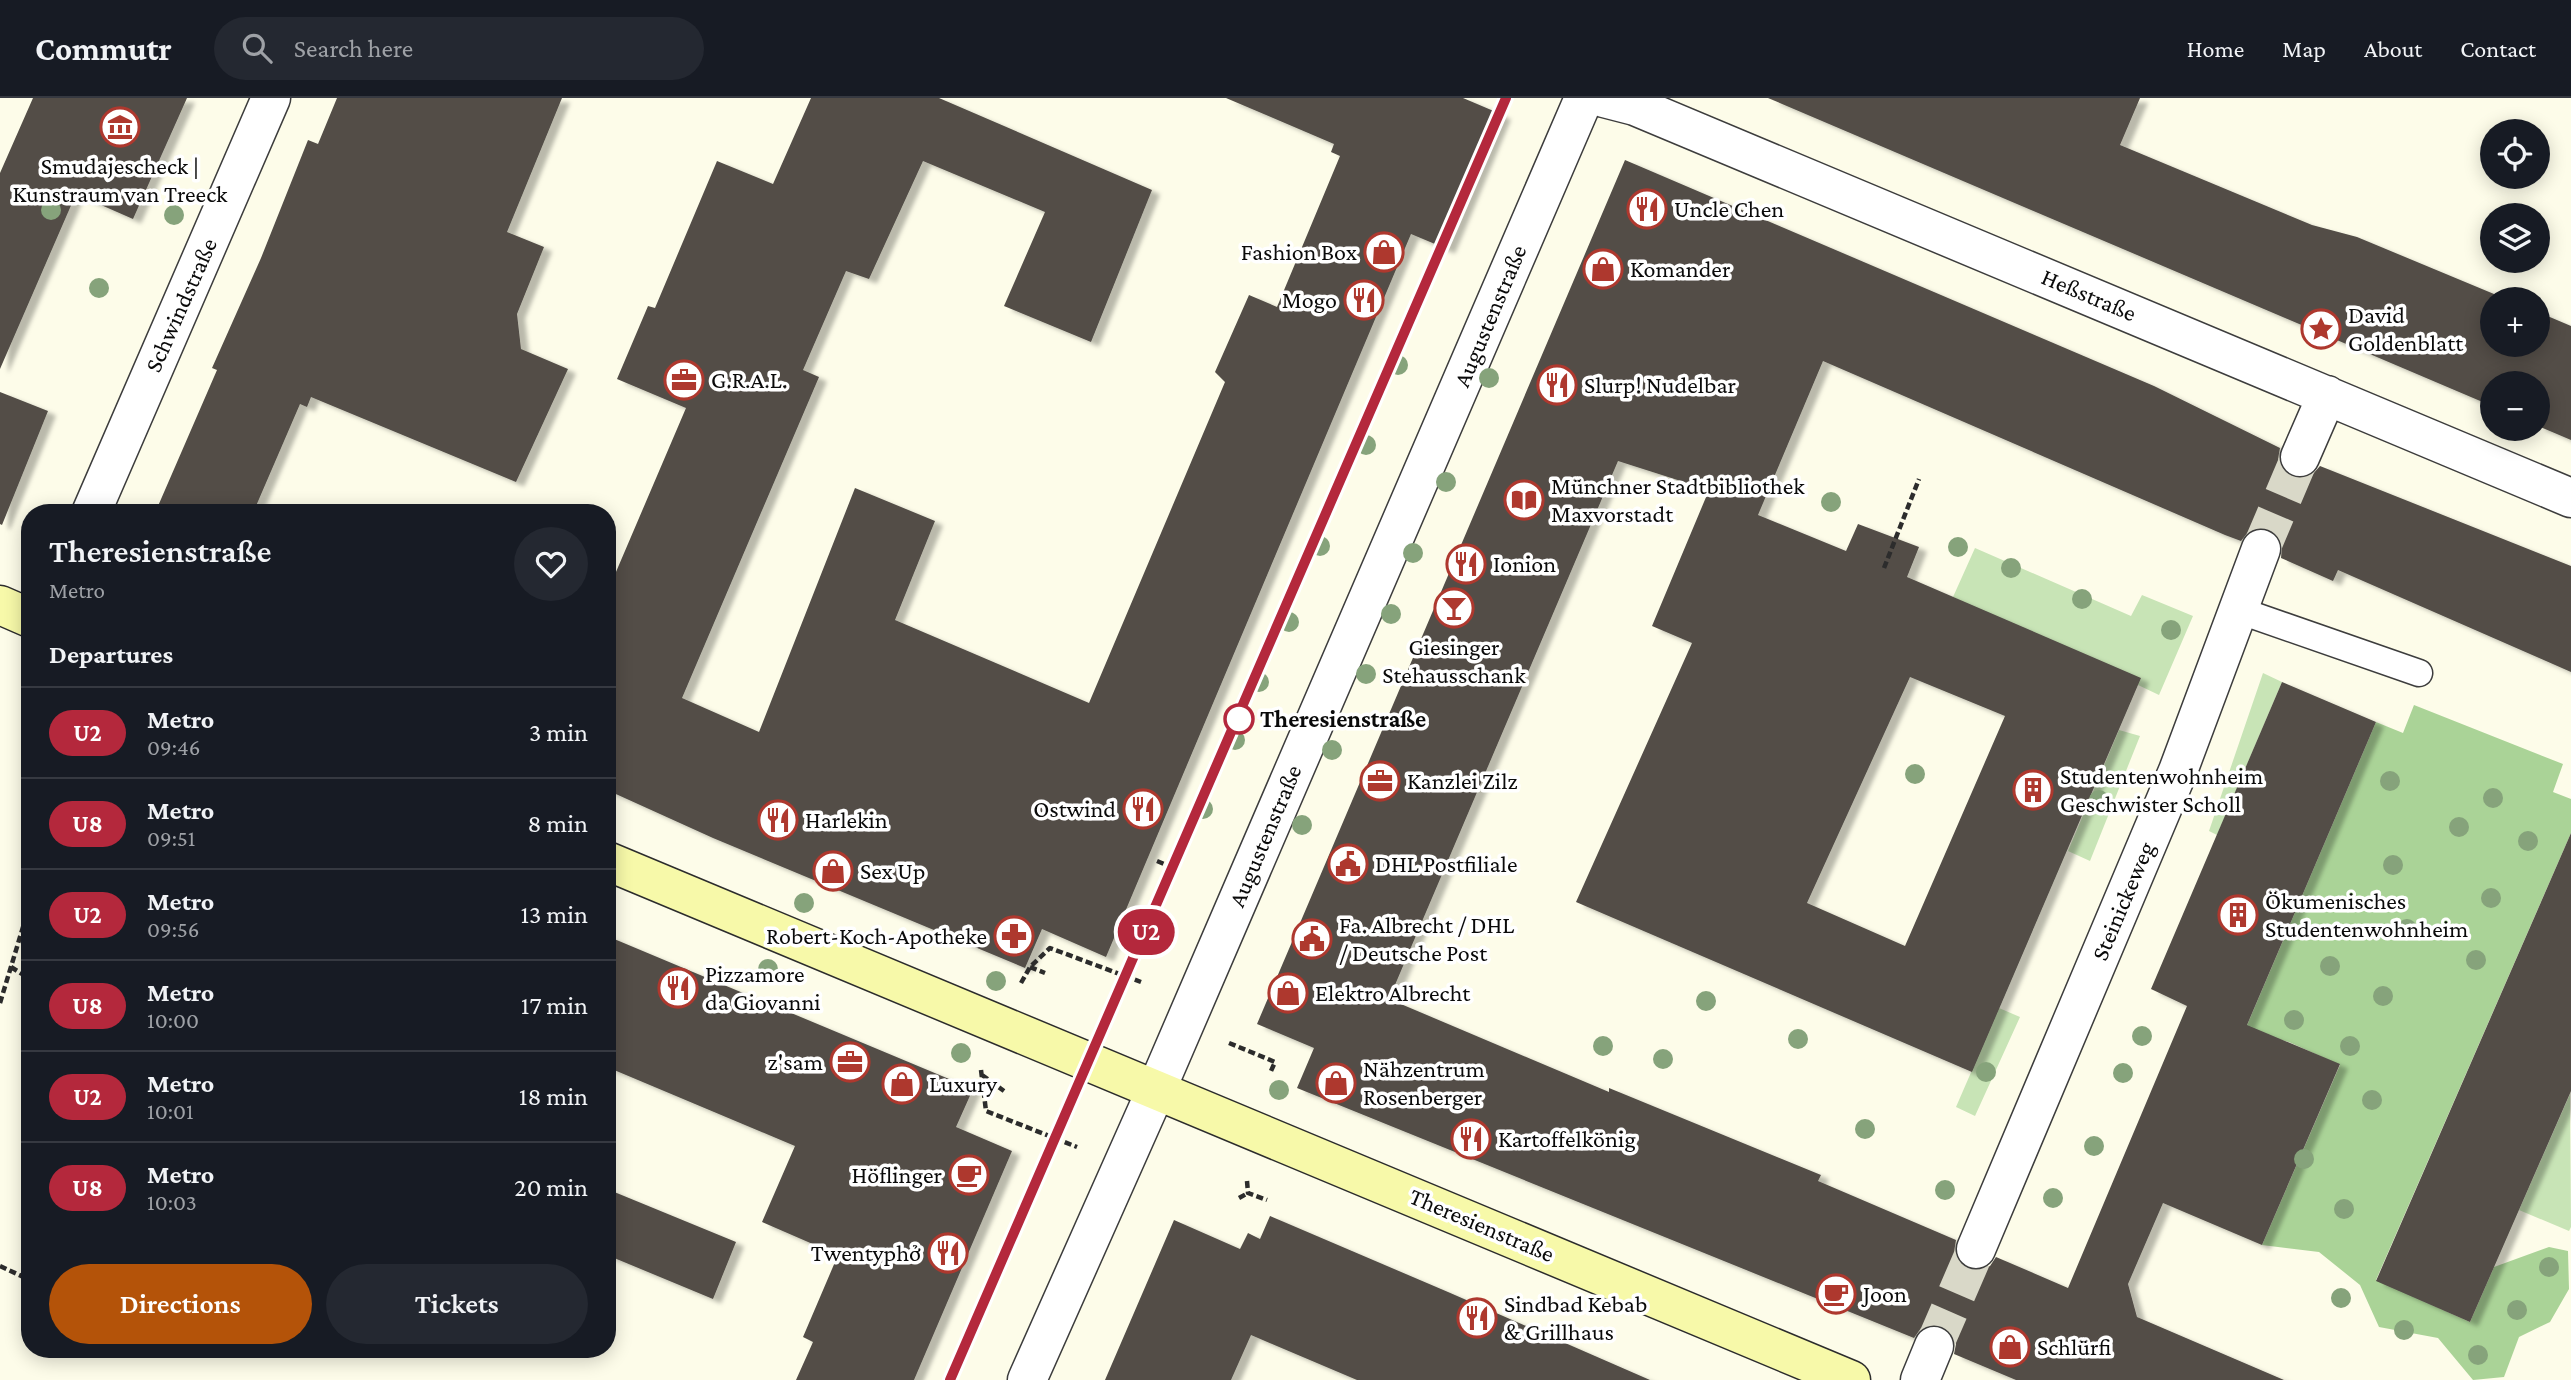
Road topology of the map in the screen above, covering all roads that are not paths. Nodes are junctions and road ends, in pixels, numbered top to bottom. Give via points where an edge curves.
1 (271, 98) edge
2 (1584, 98) edge
3 (1604, 98) edge
4 (2327, 395) junction
5 (2300, 457) tunnel mouth
6 (2571, 498) edge
7 (95, 504) edge
8 (2261, 549) tunnel mouth
9 (0, 605) edge
10 (2238, 610) junction
11 (21, 614) edge
12 (2419, 673) dead end
13 (616, 865) edge
14 (1157, 1088) junction
15 (1976, 1249) tunnel mouth
16 (1027, 1380) edge
17 (1851, 1380) edge

1 - 7 street, Schwindstraße
2 - 14 street, Augustenstraße
3 - 4 street, Heßstraße via 1635,106
4 - 5 street
4 - 6 street, Heßstraße
8 - 10 street, Steinickeweg
9 - 11 main road
10 - 12 lane
10 - 15 street, Steinickeweg via 2178,771
13 - 14 main road, Theresienstraße
14 - 16 street, Augustenstraße
14 - 17 main road, Theresienstraße

